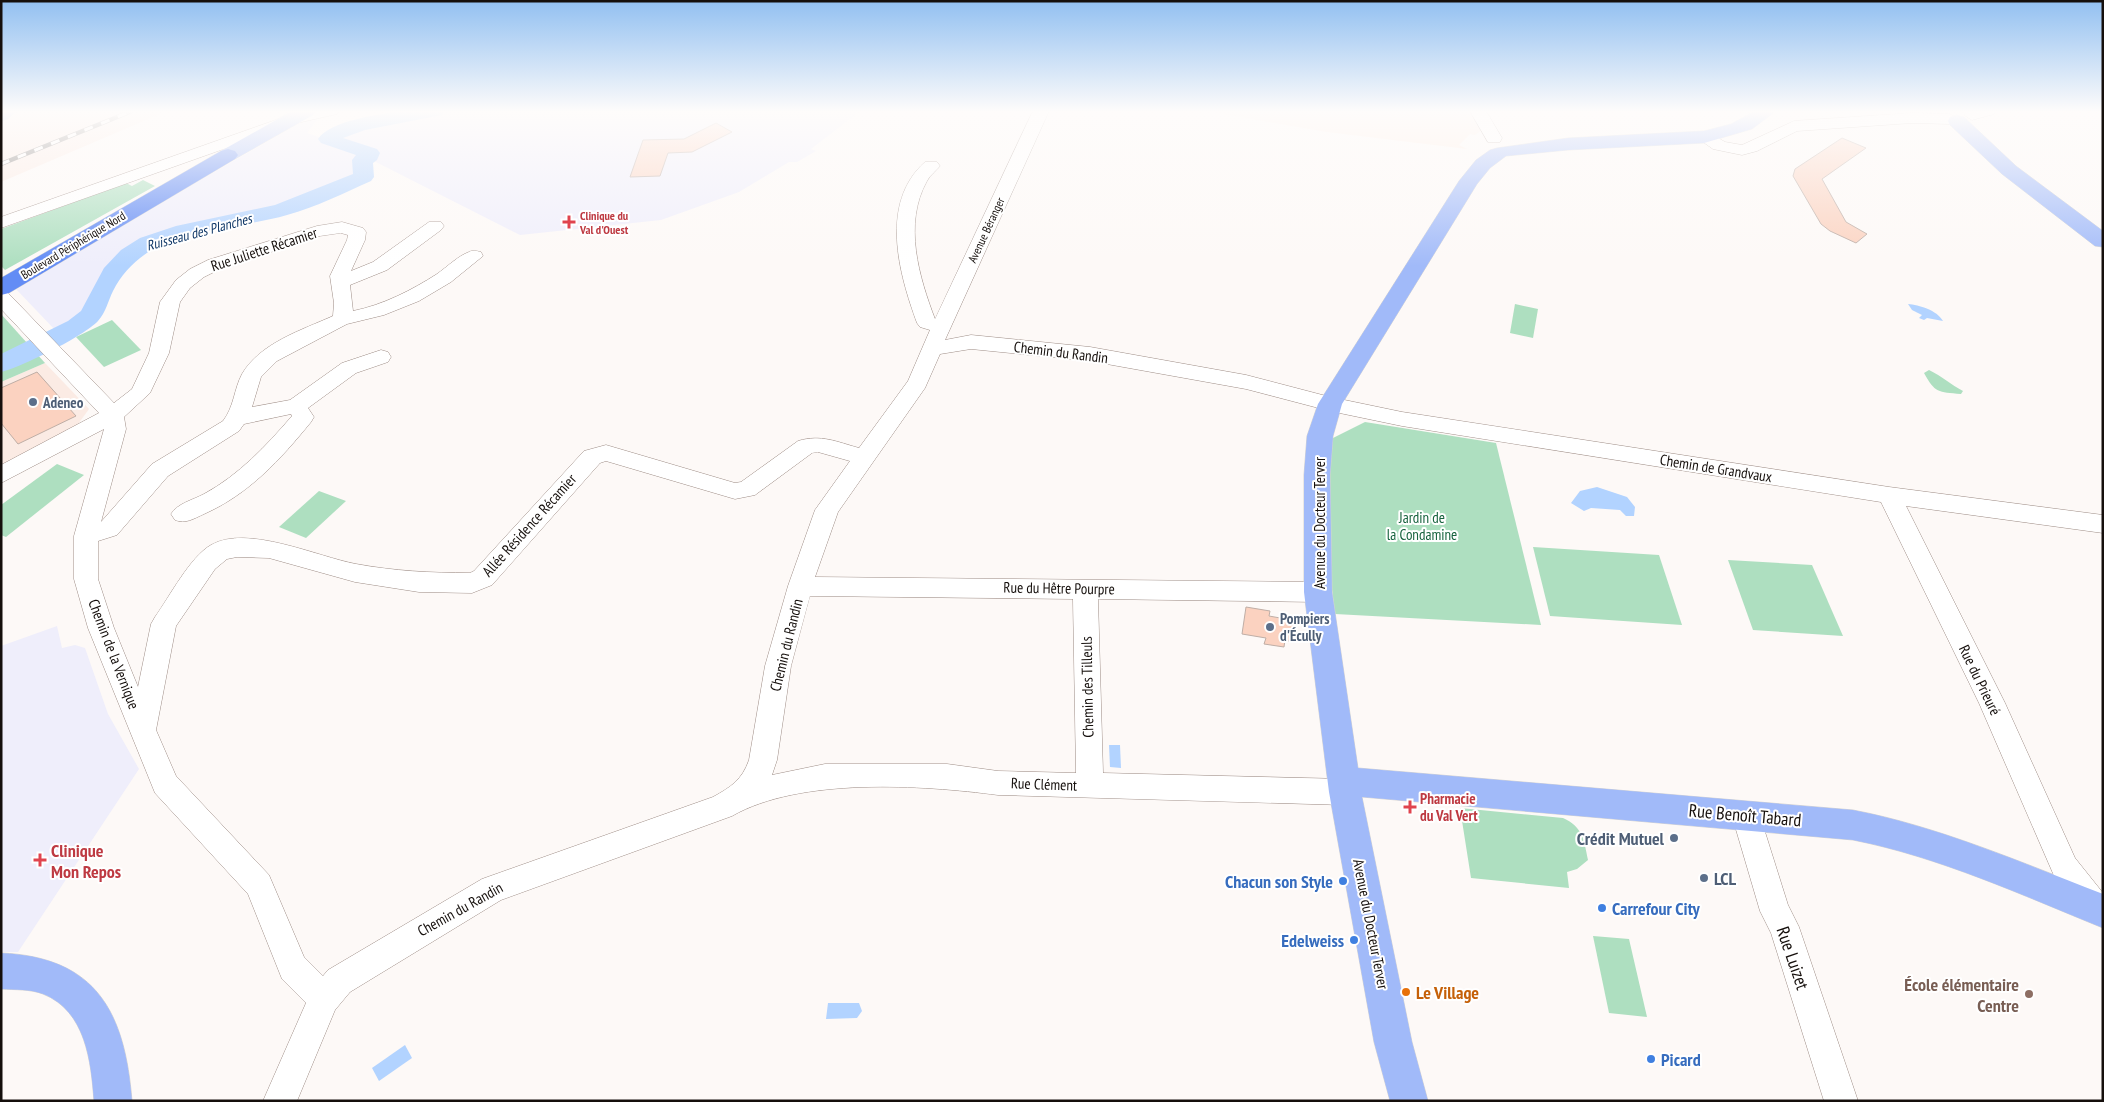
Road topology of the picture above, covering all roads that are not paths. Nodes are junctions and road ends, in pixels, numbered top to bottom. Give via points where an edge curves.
1 (178, 162) edge
2 (217, 162) edge
3 (1017, 162) edge
4 (1485, 162) edge
5 (2002, 162) edge
6 (931, 166) dead end
7 (1, 223) edge
8 (435, 226) dead end
9 (2103, 241) edge
10 (474, 256) dead end
11 (342, 282) junction
12 (5, 284) edge
13 (342, 319) junction
14 (936, 338) junction
15 (381, 357) dead end
16 (1330, 404) junction
17 (296, 406) junction
18 (113, 415) junction
19 (240, 417) junction
20 (865, 458) junction
21 (1, 475) edge
22 (1889, 496) junction
23 (183, 514) dead end
24 (2103, 524) edge
25 (86, 536) junction
26 (800, 586) junction
27 (1085, 588) junction
28 (1318, 592) junction
29 (143, 729) junction
30 (1354, 785) junction
31 (1090, 786) junction
32 (745, 794) junction
33 (1746, 816) junction
34 (2062, 881) junction
35 (2099, 909) edge
36 (1, 971) edge
37 (324, 999) junction
38 (113, 1101) edge
39 (280, 1101) edge
40 (1408, 1101) edge
41 (1840, 1101) edge

1 - 7 street
2 - 12 highway, Boulevard Périphérique Nord
3 - 14 street, Avenue Béranger
4 - 16 main road, Avenue du Docteur Terver via 1469,181
5 - 9 main road
6 - 14 street via 919,175 908,210 905,242 908,271 927,324
8 - 11 street via 384,264
10 - 13 street via 398,303 363,316
11 - 13 street, Rue Juliette Récamier
11 - 18 street, Rue Juliette Récamier via 339,276 358,235 342,227 317,231 215,264 197,273 183,284 170,302 158,353 146,384
12 - 18 street via 45,343
13 - 19 street via 280,350 255,368
14 - 16 street, Chemin du Randin via 1090,354 1246,382
14 - 20 street, Chemin du Randin via 918,383
15 - 17 street via 349,368
16 - 22 street, Chemin de Grandvaux via 1402,419
16 - 28 main road, Avenue du Docteur Terver via 1320,436 1317,475
17 - 19 street
17 - 23 street via 303,418 246,477 219,497
18 - 21 street
18 - 25 street, Chemin de la Vernique via 115,429
19 - 25 street via 231,426 160,470 109,529
20 - 26 street, Chemin du Randin via 827,510
20 - 29 street, Allée Résidence Récamier via 818,444 806,446 747,489 735,491 606,453 592,457 483,578 472,583 419,582 355,573 269,550 237,548 220,551 207,562 164,624
22 - 24 street, Chemin de Grandvaux
22 - 34 street, Rue du Prieuré via 1992,703
25 - 29 street, Chemin de la Vernique via 86,579 101,628
26 - 27 street, Rue du Hêtre Pourpre
26 - 32 street, Chemin du Randin via 778,666 763,760 757,778
27 - 28 street, Rue du Hêtre Pourpre
27 - 31 street, Chemin des Tilleuls
28 - 30 main road, Avenue du Docteur Terver
29 - 37 street, Chemin de la Vernique via 165,784 259,885 293,968
30 - 31 street, Rue Clément
30 - 33 main road, Rue Benoît Tabard
30 - 40 main road, Avenue du Docteur Terver via 1393,1042
31 - 32 street, Rue Clément via 998,783 947,776 825,776
32 - 37 street, Chemin du Randin via 722,807 492,889 339,981
33 - 34 main road, Rue Benoît Tabard via 1853,824 1884,831 2014,875
33 - 41 street, Rue Luizet via 1774,910 1785,931
34 - 35 main road, Rue Benoît Tabard
36 - 38 main road via 48,978 68,988 94,1014 108,1055
37 - 39 street, Chemin du Randin

